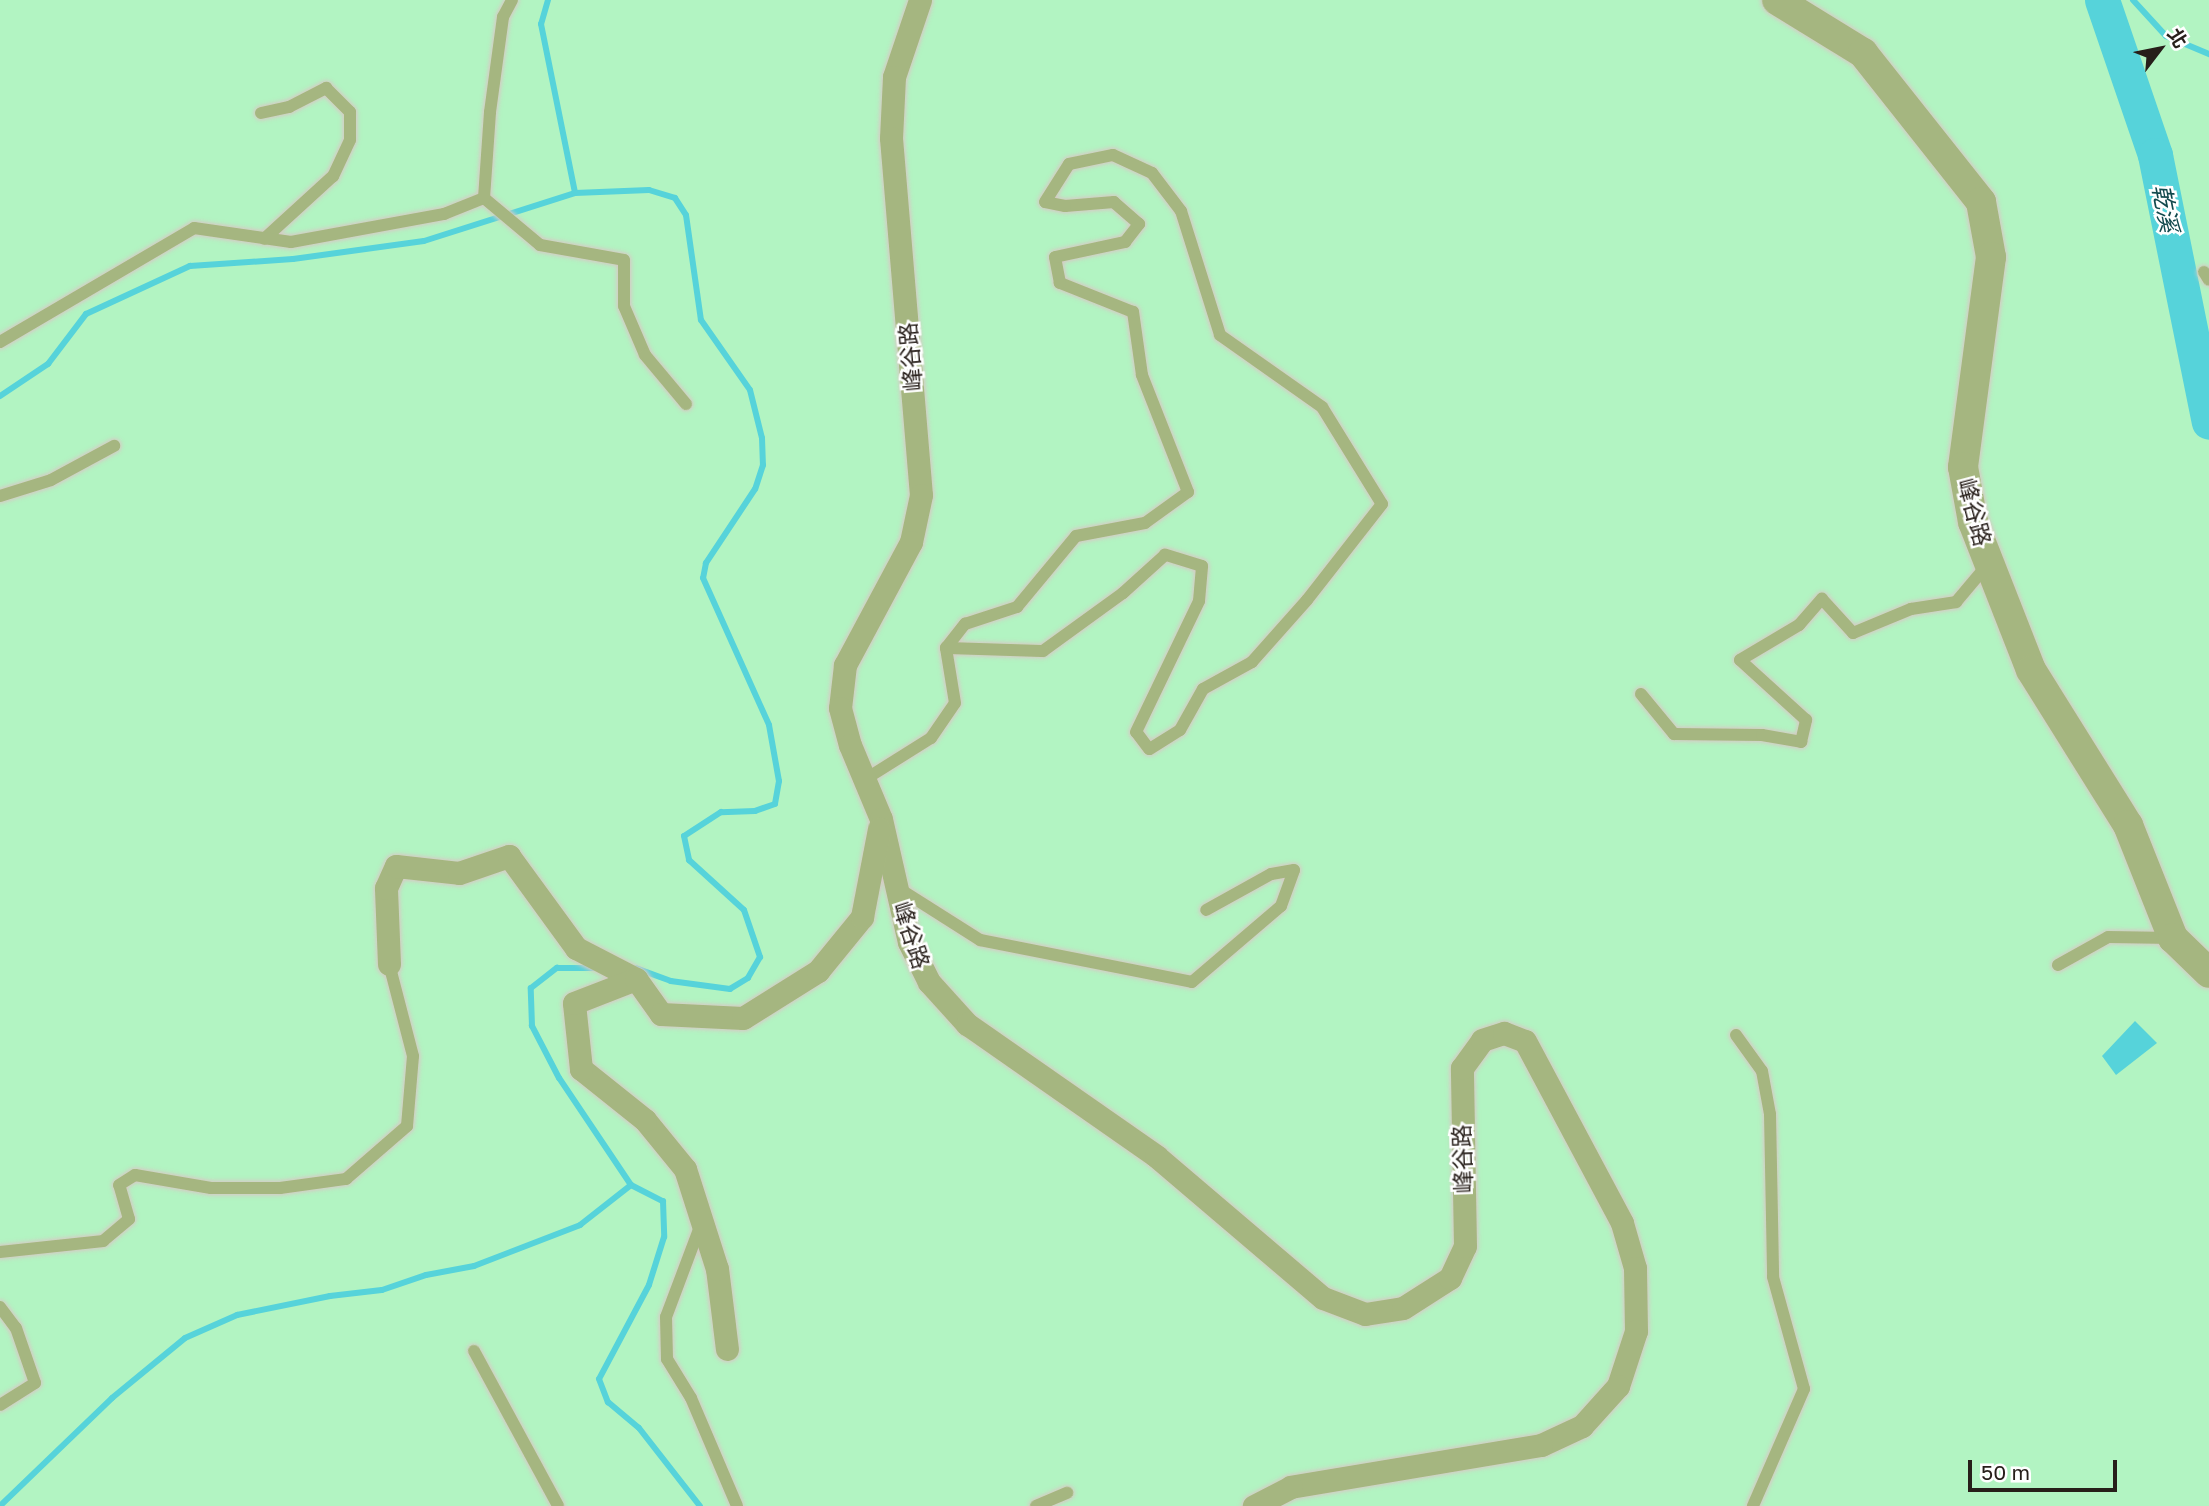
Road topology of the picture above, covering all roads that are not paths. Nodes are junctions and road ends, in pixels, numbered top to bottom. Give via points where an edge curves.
1 (512, 0) edge
2 (920, 0) edge
3 (1777, 0) edge
4 (261, 113) dead end
5 (489, 202) junction
6 (264, 239) junction
7 (0, 342) edge
8 (686, 404) dead end
9 (114, 446) dead end
10 (0, 496) edge
11 (1989, 563) junction
12 (946, 648) junction
13 (1641, 694) dead end
14 (864, 780) junction
15 (881, 819) junction
16 (897, 888) junction
17 (1206, 910) dead end
18 (2173, 938) junction
19 (389, 964) joint
20 (2058, 965) dead end
21 (2209, 973) edge
22 (635, 979) junction
23 (1736, 1035) dead end
24 (702, 1221) junction
25 (0, 1252) edge
26 (0, 1307) edge
27 (727, 1349) dead end
28 (474, 1351) dead end
29 (0, 1405) edge
30 (1067, 1493) dead end
31 (558, 1506) edge
32 (737, 1506) edge
33 (1037, 1506) edge
34 (1254, 1506) edge
35 (1753, 1506) edge

1 - 5 lane via 503,17 492,99
2 - 14 street, 峰谷路 via 894,77 891,138 921,495 911,542 845,665 840,708
3 - 11 street, 峰谷路 via 1863,53 1981,202 1991,257 1963,467 1973,522
4 - 6 lane via 289,107 326,88 351,113 350,140 333,176
5 - 6 lane via 290,242
5 - 8 lane via 540,246 624,260 624,306 645,355
6 - 7 lane via 194,228
9 - 10 lane via 51,480
11 - 13 lane via 1956,602 1911,609 1853,634 1822,599 1798,625 1740,660 1806,720 1801,742 1762,735 1674,734
11 - 18 street, 峰谷路 via 2031,670 2128,825
12 - 12 lane via 965,624 1017,607 1076,536 1145,523 1188,492 1142,375 1133,312 1059,283 1055,257 1125,242 1139,224 1114,202 1065,206 1045,202 1069,163 1113,155 1152,173 1181,211 1220,335 1322,407 1382,503 1252,662 1203,689 1180,730 1149,750 1136,732 1199,601 1202,566 1165,555 1123,593 1043,650
12 - 14 lane via 955,703 931,737
14 - 15 street, 峰谷路
15 - 16 street, 峰谷路
15 - 22 street, 峰谷路 via 862,917 818,971 743,1018 661,1014
16 - 17 lane via 980,940 1192,982 1281,906 1294,870 1271,874
16 - 34 street, 峰谷路 via 909,942 929,982 967,1024 1156,1156 1323,1298 1364,1314 1403,1308 1450,1278 1465,1246 1462,1068 1482,1040 1504,1033 1525,1041 1622,1223 1635,1268 1636,1331 1618,1386 1582,1426 1541,1444 1291,1487
18 - 20 lane via 2108,937
18 - 21 street, 峰谷路
19 - 22 street, 峰谷路 via 386,888 396,866 459,873 509,856 576,948
19 - 25 lane via 413,1056 407,1126 346,1179 280,1188 211,1188 135,1175 119,1185 129,1219 103,1241
22 - 24 street via 574,1003 581,1069 645,1120 685,1169
23 - 35 lane via 1762,1071 1770,1114 1773,1278 1804,1389
24 - 27 street via 717,1269
24 - 32 lane via 666,1317 667,1359 691,1398
26 - 29 lane via 16,1328 35,1383
28 - 31 lane
30 - 33 lane

